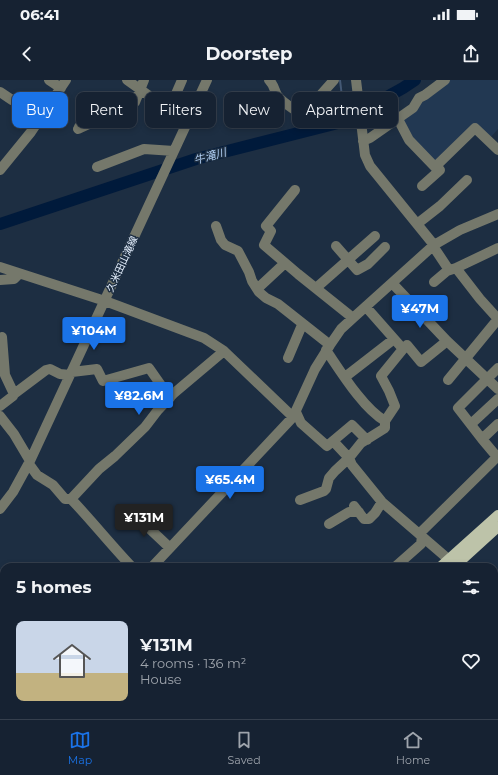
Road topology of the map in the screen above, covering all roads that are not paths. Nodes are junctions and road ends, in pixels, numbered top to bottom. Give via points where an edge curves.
1 (49, 80) edge
2 (126, 80) edge
3 (144, 80) edge
4 (182, 80) edge
5 (207, 80) edge
6 (269, 80) edge
7 (334, 80) edge
8 (356, 80) edge
9 (445, 80) edge
10 (64, 84) edge
11 (140, 90) junction
12 (0, 92) edge
13 (176, 92) edge
14 (201, 92) edge
15 (323, 92) edge
16 (145, 94) edge
17 (137, 97) edge
18 (12, 100) edge
19 (292, 108) edge
20 (398, 119) joint
21 (34, 128) edge
22 (184, 128) edge
23 (385, 128) edge
24 (364, 141) junction
25 (498, 150) edge
26 (174, 152) junction
27 (436, 166) junction
28 (97, 167) dead end
29 (0, 170) edge
30 (467, 180) dead end
31 (422, 186) dead end
32 (296, 190) dead end
33 (498, 215) edge
34 (417, 224) junction
35 (216, 226) dead end
36 (375, 236) dead end
37 (433, 245) junction
38 (336, 246) dead end
39 (385, 247) dead end
40 (498, 248) edge
41 (348, 259) junction
42 (285, 263) junction
43 (0, 267) edge
44 (453, 269) junction
45 (19, 274) junction
46 (0, 280) edge
47 (434, 282) dead end
48 (392, 283) junction
49 (316, 288) junction
50 (258, 289) junction
51 (105, 301) junction
52 (366, 307) junction
53 (353, 318) junction
54 (498, 319) edge
55 (302, 324) junction
56 (2, 337) dead end
57 (394, 339) junction
58 (447, 341) junction
59 (328, 348) junction
60 (402, 349) junction
61 (224, 351) junction
62 (288, 358) dead end
63 (465, 358) junction
64 (498, 368) edge
65 (71, 374) junction
66 (345, 377) junction
67 (486, 379) junction
68 (448, 380) dead end
69 (498, 389) edge
70 (14, 394) junction
71 (170, 398) junction
72 (498, 399) edge
73 (0, 406) edge
74 (294, 415) junction
75 (0, 416) edge
76 (385, 421) junction
77 (472, 424) junction
78 (498, 424) edge
79 (482, 439) junction
80 (366, 440) junction
81 (333, 441) junction
82 (498, 457) edge
83 (349, 458) junction
84 (29, 463) junction
85 (71, 499) junction
86 (300, 500) dead end
87 (382, 502) junction
88 (0, 509) edge
89 (133, 513) dead end
90 (498, 515) edge
91 (329, 524) dead end
92 (498, 527) edge
93 (421, 535) junction
94 (170, 548) junction
95 (128, 563) edge
96 (156, 563) edge
97 (399, 563) edge
98 (452, 563) edge
99 (456, 563) edge
100 (456, 563) edge

1 - 10 street
2 - 11 street
3 - 11 street
4 - 13 street
5 - 14 street, 久米田山滝線
6 - 19 street via 274,84 281,100
7 - 15 street
8 - 24 street
9 - 20 street via 419,98 413,108
11 - 16 street
11 - 17 street
12 - 18 street
20 - 27 street via 409,140
21 - 29 street
22 - 26 street, 久米田山滝線
23 - 24 street
24 - 34 street via 365,155 370,166
25 - 27 street via 475,128
26 - 28 street via 144,149
26 - 51 street, 久米田山滝線
27 - 31 street via 440,170
30 - 34 street
32 - 42 street via 266,226 271,231 264,244
33 - 37 street via 460,230
34 - 37 street
35 - 50 street via 225,245 238,251
36 - 41 street
37 - 44 street
37 - 48 street
38 - 41 street
39 - 41 street via 368,264 357,270
40 - 44 street
41 - 49 street
42 - 49 street
42 - 50 street
43 - 45 street
44 - 47 street
44 - 54 street
45 - 46 street via 14,279
45 - 51 street
48 - 52 street
48 - 58 street
49 - 53 street
50 - 55 street via 266,298 278,304
51 - 61 street via 204,338
51 - 65 street, 久米田山滝線
52 - 53 street
52 - 57 street
53 - 59 street via 341,329
54 - 63 street
55 - 59 street
55 - 62 street
56 - 70 street via 5,376
57 - 60 street
57 - 66 street
58 - 60 street via 421,362 407,345
58 - 63 street
59 - 66 street
59 - 74 street
60 - 76 street via 381,376 395,406
61 - 71 street
61 - 74 street
63 - 67 street
63 - 68 street
64 - 67 street
65 - 70 street via 46,370
65 - 71 street via 97,369 103,381 149,368
65 - 84 street, 久米田山滝線
66 - 76 street via 372,411
67 - 69 street
67 - 77 street via 458,408
70 - 73 street
71 - 85 street via 145,427
72 - 77 street
74 - 81 street via 327,446
74 - 94 street
75 - 84 street via 14,434
76 - 80 street via 385,428
77 - 79 street
78 - 79 street
79 - 82 street
80 - 81 street via 352,425
80 - 83 street
81 - 83 street
82 - 93 street
83 - 86 street via 335,470 324,491
83 - 87 street via 352,466
84 - 85 street via 37,475 53,485 65,499
84 - 88 street, 久米田山滝線
85 - 95 street
87 - 91 street via 369,519 364,518 357,509
87 - 93 street
89 - 94 street
90 - 99 main road
92 - 100 main road
93 - 97 street via 421,544
93 - 98 street
94 - 96 street

